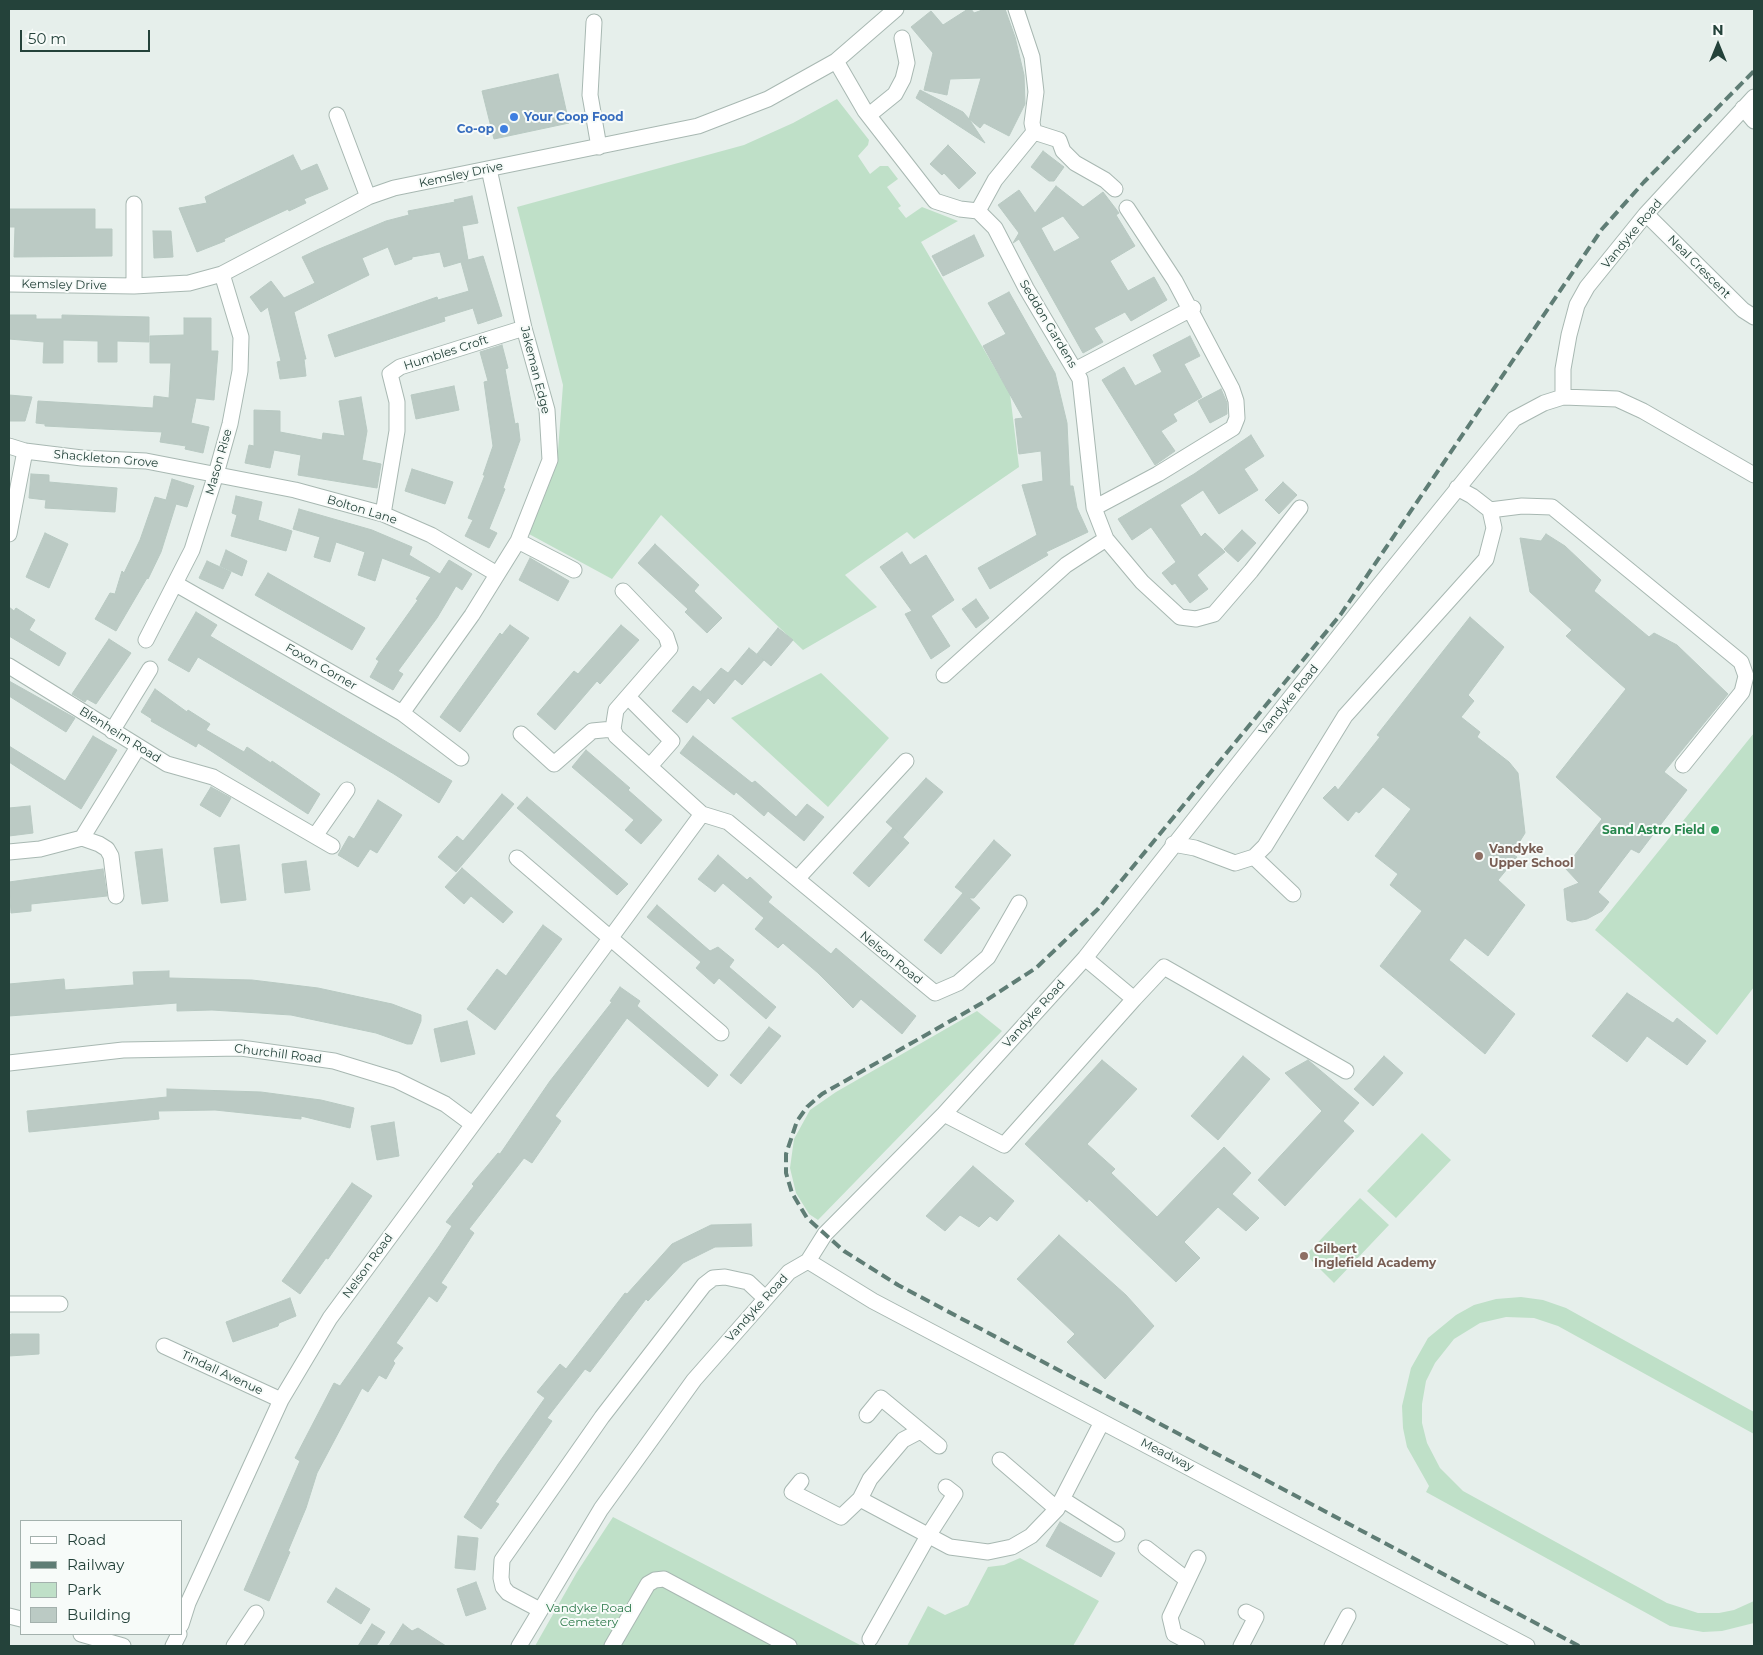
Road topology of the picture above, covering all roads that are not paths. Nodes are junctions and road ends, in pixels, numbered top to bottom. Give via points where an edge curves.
1 (896, 9) edge
2 (1016, 9) edge
3 (594, 22) dead end
4 (902, 38) dead end
5 (836, 61) junction
6 (1754, 97) edge
7 (1743, 108) junction
8 (337, 115) dead end
9 (869, 116) junction
10 (1754, 121) edge
11 (1034, 132) junction
12 (599, 147) junction
13 (489, 169) junction
14 (1115, 189) dead end
15 (368, 197) junction
16 (134, 204) dead end
17 (1127, 208) dead end
18 (978, 211) junction
19 (1646, 214) junction
20 (222, 274) junction
21 (9, 284) edge
22 (134, 286) junction
23 (1191, 309) junction
24 (1754, 317) edge
25 (524, 328) junction
26 (1075, 370) junction
27 (1564, 397) junction
28 (9, 446) edge
29 (25, 451) junction
30 (216, 474) junction
31 (1754, 475) edge
32 (1457, 488) junction
33 (1094, 508) junction
34 (1300, 508) dead end
35 (1490, 510) junction
36 (383, 514) junction
37 (9, 534) edge
38 (1106, 539) junction
39 (518, 541) junction
40 (574, 570) dead end
41 (497, 574) junction
42 (176, 584) junction
43 (623, 590) dead end
44 (146, 640) dead end
45 (9, 666) edge
46 (150, 669) dead end
47 (944, 675) dead end
48 (1749, 688) edge
49 (628, 697) junction
50 (402, 713) junction
51 (613, 729) junction
52 (112, 732) junction
53 (521, 734) dead end
54 (138, 747) junction
55 (461, 758) dead end
56 (906, 760) dead end
57 (1683, 765) dead end
58 (650, 766) junction
59 (347, 790) dead end
60 (702, 814) junction
61 (316, 836) junction
62 (82, 838) junction
63 (1174, 844) junction
64 (332, 846) dead end
65 (9, 852) edge
66 (1254, 857) junction
67 (517, 858) dead end
68 (798, 878) junction
69 (1294, 894) dead end
70 (116, 896) dead end
71 (1019, 903) dead end
72 (609, 938) junction
73 (1085, 958) junction
74 (1134, 999) junction
75 (722, 1033) dead end
76 (9, 1063) edge
77 (1346, 1071) dead end
78 (944, 1114) junction
79 (472, 1124) junction
80 (808, 1261) junction
81 (765, 1298) junction
82 (9, 1304) edge
83 (60, 1304) dead end
84 (164, 1346) dead end
85 (281, 1400) junction
86 (867, 1415) dead end
87 (1102, 1422) junction
88 (920, 1432) junction
89 (939, 1446) dead end
90 (1000, 1460) dead end
91 (801, 1481) dead end
92 (946, 1487) dead end
93 (860, 1499) junction
94 (1059, 1504) junction
95 (1117, 1534) dead end
96 (928, 1536) junction
97 (1146, 1548) dead end
98 (1198, 1558) dead end
99 (1186, 1579) junction
100 (540, 1610) junction
101 (1246, 1612) dead end
102 (256, 1613) dead end
103 (1348, 1616) dead end
104 (182, 1622) edge
105 (84, 1635) edge
106 (870, 1639) dead end
107 (122, 1646) edge
108 (234, 1646) edge
109 (519, 1646) edge
110 (612, 1646) edge
111 (789, 1646) edge
112 (1197, 1646) edge
113 (1240, 1646) edge
114 (1332, 1646) edge
115 (1528, 1646) edge

1 - 5 street, Kemsley Drive
2 - 11 street via 1032,57 1036,92
3 - 12 street via 590,95
4 - 9 street via 907,63 903,79 895,94
5 - 9 street
5 - 12 street, Kemsley Drive via 768,100 698,126
6 - 7 street, Vandyke Road
7 - 10 street
7 - 19 street, Vandyke Road
8 - 15 street
9 - 18 street via 935,201
11 - 14 street via 1059,140 1063,152 1075,163
11 - 18 street via 996,180
12 - 13 street, Kemsley Drive
13 - 15 street, Kemsley Drive via 394,188
13 - 25 street, Jakeman Edge
15 - 20 street, Kemsley Drive
16 - 22 street
17 - 23 street
18 - 26 street, Seddon Gardens via 996,228 1026,288
19 - 24 street, Neal Crescent via 1743,310
19 - 27 street, Vandyke Road via 1587,287 1577,306 1565,352
20 - 22 street, Kemsley Drive via 189,283
20 - 30 street, Mason Rise via 241,337 240,371
21 - 22 street, Kemsley Drive
23 - 26 street
23 - 33 street via 1236,400 1237,418 1233,428
25 - 36 street, Humbles Croft via 400,367 390,374 396,402 396,431
25 - 39 street, Jakeman Edge via 547,410 550,460
26 - 33 street, Seddon Gardens via 1080,379
27 - 31 street, Vandyke Road via 1617,399
27 - 32 street, Vandyke Road via 1544,403 1514,419
28 - 29 street, Shackleton Grove
29 - 30 street, Shackleton Grove via 146,461
29 - 37 street
30 - 36 street, Bolton Lane via 295,490
30 - 42 street, Mason Rise via 192,550
32 - 35 street
32 - 63 street, Vandyke Road
33 - 38 street, Seddon Gardens
34 - 38 street, Seddon Gardens via 1214,614 1196,619 1180,617 1142,582
35 - 48 street via 1552,507 1741,662
35 - 66 street via 1494,528 1486,559 1345,716 1266,846
36 - 41 street, Bolton Lane via 431,535
38 - 47 street via 1066,565
39 - 40 street
39 - 41 street, Jakeman Edge
41 - 50 street, Jakeman Edge
42 - 44 street, Mason Rise
42 - 50 street, Foxon Corner
43 - 49 street via 666,636 670,648
45 - 52 street, Blenheim Road
46 - 52 street
48 - 57 street via 1742,692
49 - 51 street via 616,710
49 - 58 street via 672,741
50 - 55 street, Foxon Corner
51 - 53 street via 592,731 554,764
51 - 58 street, Nelson Road via 616,736
52 - 54 street, Blenheim Road
54 - 61 street, Blenheim Road via 167,764 212,776
54 - 62 street
56 - 68 street
58 - 60 street, Nelson Road
59 - 61 street
60 - 68 street, Nelson Road via 728,822
60 - 72 street, Nelson Road
61 - 64 street, Blenheim Road
62 - 65 street via 40,849
62 - 70 street via 107,849 111,856
63 - 66 street via 1235,863
63 - 73 street, Vandyke Road
66 - 69 street
67 - 72 street
68 - 71 street, Nelson Road via 865,938 935,993 958,983 988,957
72 - 75 street
72 - 79 street, Nelson Road
73 - 74 street
73 - 78 street, Vandyke Road
74 - 77 street via 1164,966
74 - 78 street via 1004,1145
76 - 79 street, Churchill Road via 124,1050 241,1048 334,1061 396,1080 445,1104
78 - 80 street, Vandyke Road via 825,1234
79 - 85 street, Nelson Road via 330,1318
80 - 81 street, Vandyke Road via 789,1272
80 - 87 street, Meadway via 873,1301
81 - 100 street, Vandyke Road via 688,1388 601,1509
81 - 100 street via 748,1282 713,1278 704,1285 602,1417 502,1560 500,1578 503,1587
82 - 83 street
84 - 85 street, Tindall Avenue
85 - 104 street, Nelson Road
86 - 88 street via 881,1398
87 - 94 street
87 - 115 street, Meadway
88 - 89 street
88 - 93 street via 903,1440 870,1479
90 - 94 street
91 - 93 street via 792,1492 842,1518
92 - 96 street via 955,1494
93 - 96 street
94 - 95 street
94 - 96 street via 1031,1536 1012,1546 988,1552 950,1547
96 - 106 street
97 - 99 street
98 - 99 street
99 - 112 street via 1170,1617 1174,1634
100 - 109 street, Vandyke Road
101 - 113 street via 1256,1617
102 - 108 street
103 - 114 street
105 - 107 street
110 - 111 street via 648,1584 664,1579

